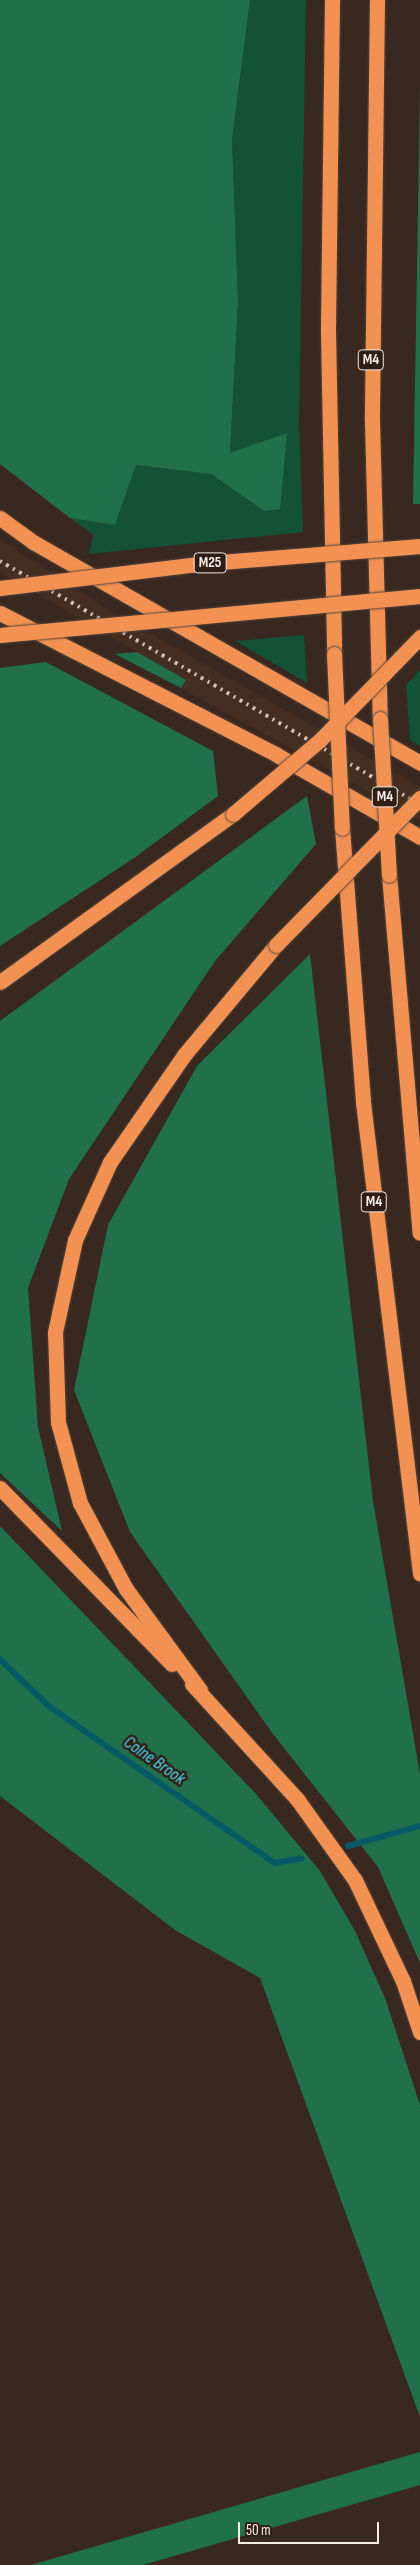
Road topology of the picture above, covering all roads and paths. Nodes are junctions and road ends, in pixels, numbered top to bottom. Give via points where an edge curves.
1 (332, 0) edge
2 (377, 0) edge
3 (0, 518) edge
4 (420, 546) edge
5 (0, 588) edge
6 (420, 596) edge
7 (0, 613) edge
8 (0, 636) edge
9 (420, 637) edge
10 (420, 764) edge
11 (420, 798) edge
12 (420, 837) edge
13 (0, 982) edge
14 (420, 1233) edge
15 (0, 1488) edge
16 (420, 1574) edge
17 (200, 1690) junction
18 (420, 2032) edge

1 - 16 highway, M4, bridge via 328,340 334,654 342,828 363,1102
2 - 14 highway, M4, bridge via 371,365 380,719 389,875
3 - 10 highway via 32,542
4 - 5 highway, M25, bridge via 208,563
6 - 8 highway, bridge
7 - 12 highway via 277,754
9 - 13 highway, bridge via 320,740 233,814
11 - 17 highway, bridge via 276,945 184,1055 110,1162 75,1240 55,1332 58,1422 80,1503 126,1589
15 - 17 highway
17 - 18 highway via 297,1799 356,1880 403,1981

